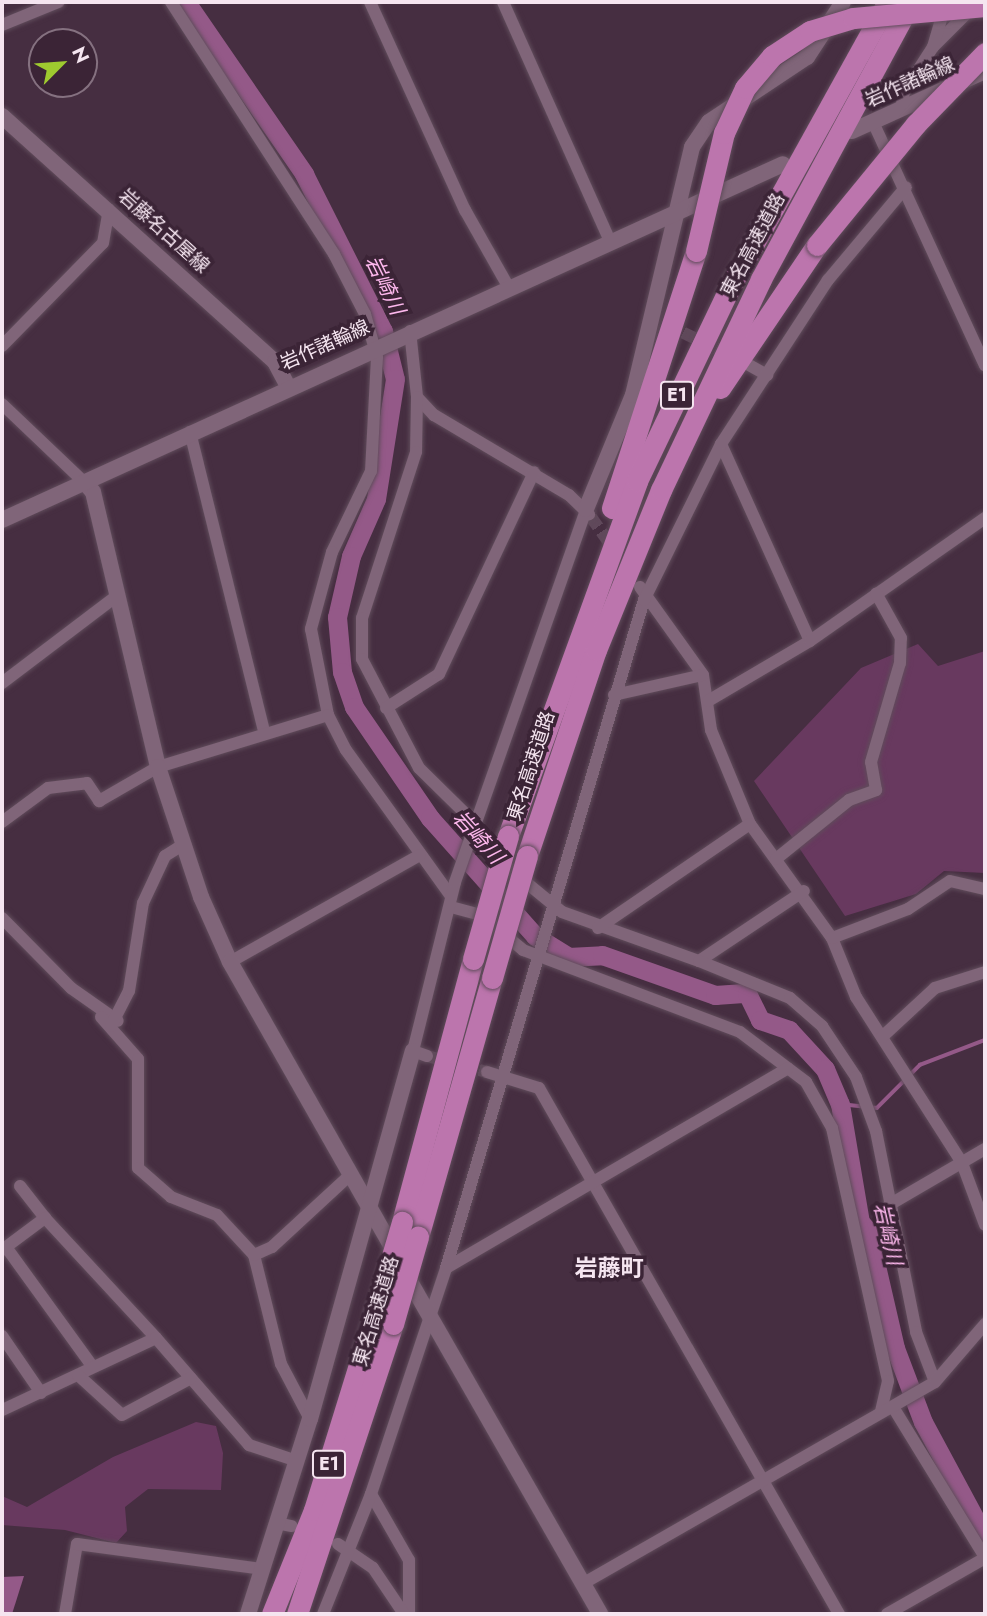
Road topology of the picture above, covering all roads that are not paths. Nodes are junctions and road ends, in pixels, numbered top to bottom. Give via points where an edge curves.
1 (58, 2) edge
2 (171, 2) edge
3 (370, 2) edge
4 (502, 2) edge
5 (843, 2) edge
6 (888, 2) edge
7 (911, 2) edge
8 (945, 2) edge
9 (976, 2) edge
10 (985, 6) edge
11 (2, 25) edge
12 (884, 27) junction
13 (933, 47) junction
14 (985, 53) edge
15 (985, 71) edge
16 (901, 109) junction
17 (2, 116) edge
18 (873, 122) junction
19 (852, 131) dead end
20 (783, 164) dead end
21 (906, 187) junction
22 (109, 210) junction
23 (679, 210) junction
24 (610, 239) junction
25 (508, 286) junction
26 (405, 333) junction
27 (2, 346) edge
28 (374, 346) junction
29 (750, 365) dead end
30 (985, 365) edge
31 (767, 375) junction
32 (287, 385) junction
33 (416, 397) junction
34 (2, 404) edge
35 (190, 432) junction
36 (721, 444) junction
37 (534, 472) junction
38 (84, 482) junction
39 (661, 490) junction
40 (589, 513) junction
41 (985, 517) edge
42 (2, 520) edge
43 (876, 593) junction
44 (642, 594) junction
45 (118, 596) junction
46 (810, 641) junction
47 (703, 675) junction
48 (2, 683) edge
49 (614, 695) junction
50 (708, 701) junction
51 (386, 708) junction
52 (328, 715) junction
53 (264, 730) junction
54 (158, 767) junction
55 (524, 787) junction
56 (2, 821) edge
57 (750, 824) junction
58 (473, 829) junction
59 (181, 846) junction
60 (420, 855) junction
61 (776, 859) junction
62 (985, 889) edge
63 (804, 891) junction
64 (451, 901) junction
65 (548, 908) junction
66 (2, 918) edge
67 (598, 928) junction
68 (832, 938) junction
69 (536, 949) junction
70 (699, 961) junction
71 (230, 962) junction
72 (985, 972) edge
73 (110, 1021) junction
74 (882, 1037) junction
75 (420, 1054) joint
76 (788, 1068) junction
77 (494, 1075) junction
78 (985, 1149) edge
79 (962, 1163) junction
80 (351, 1175) junction
81 (591, 1183) junction
82 (20, 1186) dead end
83 (889, 1205) junction
84 (369, 1208) junction
85 (45, 1218) junction
86 (985, 1225) edge
87 (4, 1249) edge
88 (254, 1255) junction
89 (446, 1268) junction
90 (430, 1317) junction
91 (985, 1324) edge
92 (2, 1336) edge
93 (156, 1338) junction
94 (93, 1367) junction
95 (78, 1375) junction
96 (191, 1378) junction
97 (935, 1382) junction
98 (41, 1393) junction
99 (890, 1407) junction
100 (2, 1410) edge
101 (310, 1419) junction
102 (297, 1461) junction
103 (765, 1481) junction
104 (372, 1493) junction
105 (338, 1544) dead end
106 (351, 1552) junction
107 (985, 1557) edge
108 (261, 1569) junction
109 (584, 1583) junction
110 (65, 1614) edge
111 (248, 1614) edge
112 (272, 1614) edge
113 (297, 1614) edge
114 (323, 1614) edge
115 (404, 1614) edge
116 (409, 1614) edge
117 (600, 1614) edge
118 (839, 1614) edge
119 (887, 1614) edge

1 - 11 street
2 - 28 street via 334,254 365,314
3 - 25 street via 465,210
4 - 24 street
5 - 23 street via 807,57 702,130 686,166
6 - 12 highway, 東名高速道路 / E1, bridge
7 - 12 highway, 東名高速道路 / E1
8 - 13 street
9 - 13 street
10 - 55 highway, bridge via 853,18 810,31 772,56 746,88 724,134 695,251
12 - 39 highway, 東名高速道路 / E1
12 - 55 highway, 東名高速道路 / E1 via 732,283 642,469
13 - 16 street via 904,92
14 - 39 highway, bridge via 916,124 817,245 733,367
15 - 16 street, 岩作諸輪線
16 - 18 street, 岩作諸輪線
17 - 22 street, 岩藤名古屋線
18 - 19 street, 岩作諸輪線
18 - 21 street
20 - 23 street, 岩作諸輪線
21 - 30 street
21 - 31 street via 828,280
22 - 27 street via 103,243
22 - 32 street, 岩藤名古屋線 via 275,362
23 - 24 street, 岩作諸輪線
23 - 40 street via 660,323
24 - 25 street, 岩作諸輪線
25 - 26 street, 岩作諸輪線
26 - 28 street, 岩作諸輪線
26 - 33 street
28 - 32 street, 岩作諸輪線
28 - 52 street via 379,374 376,451 363,494 332,552 311,629
29 - 31 street
31 - 36 street
32 - 35 street, 岩作諸輪線
33 - 37 street via 434,415
33 - 51 street via 413,467 362,626 362,659
34 - 38 street
35 - 38 street, 岩作諸輪線
35 - 53 street
36 - 44 street
36 - 46 street
37 - 40 street
37 - 51 street via 439,674
38 - 42 street, 岩作諸輪線
38 - 45 street via 93,492
39 - 113 highway, 東名高速道路 / E1, bridge via 596,650 527,856 393,1324
40 - 58 street
41 - 43 street
43 - 46 street
43 - 61 street via 901,638 900,663 871,762 876,790 849,800
44 - 47 street
44 - 49 street
45 - 48 street
45 - 54 street
46 - 50 street
47 - 49 street
47 - 50 street
49 - 65 street
50 - 57 street via 711,730
51 - 58 street via 419,768
52 - 53 street
52 - 60 street
53 - 54 street
54 - 56 street via 99,802 87,783 48,788
54 - 59 street
55 - 112 highway, 東名高速道路 / E1, bridge via 376,1310 314,1510
57 - 61 street
57 - 67 street
58 - 64 street
58 - 65 street via 489,852
59 - 71 street
59 - 73 street via 165,856 143,903
60 - 64 street
60 - 71 street
61 - 63 street
62 - 68 street via 950,881 896,915
63 - 68 street
63 - 70 street
64 - 69 street
64 - 75 street
65 - 67 street
65 - 69 street
66 - 73 street
67 - 70 street
68 - 74 street via 856,997
69 - 76 street via 740,1032
69 - 77 street
70 - 83 street via 790,998 837,1046 869,1102
71 - 80 street
72 - 74 street via 935,988
73 - 88 street via 140,1069 138,1168 171,1197 217,1215
74 - 79 street
75 - 84 street
76 - 81 street
76 - 99 street via 806,1082 832,1128
77 - 81 street via 539,1088
77 - 89 street
78 - 79 street
79 - 83 street
79 - 86 street
80 - 84 street
80 - 88 street via 272,1247
81 - 89 street
81 - 103 street
82 - 85 street
83 - 97 street via 916,1332
84 - 90 street
84 - 101 street
85 - 87 street
85 - 93 street
87 - 94 street
88 - 101 street via 281,1364
89 - 90 street
90 - 104 street
90 - 109 street
91 - 97 street
92 - 98 street
93 - 94 street
93 - 96 street
94 - 95 street
95 - 96 street via 122,1415
95 - 98 street
96 - 102 street via 249,1445
97 - 99 street
98 - 100 street
99 - 103 street
99 - 107 street
101 - 102 street
102 - 108 street via 284,1525
103 - 109 street
103 - 118 street
104 - 106 street
104 - 116 street via 410,1560
105 - 106 street
106 - 114 street
106 - 115 street via 373,1568
107 - 119 street
108 - 110 street via 77,1544
108 - 111 street
109 - 117 street

